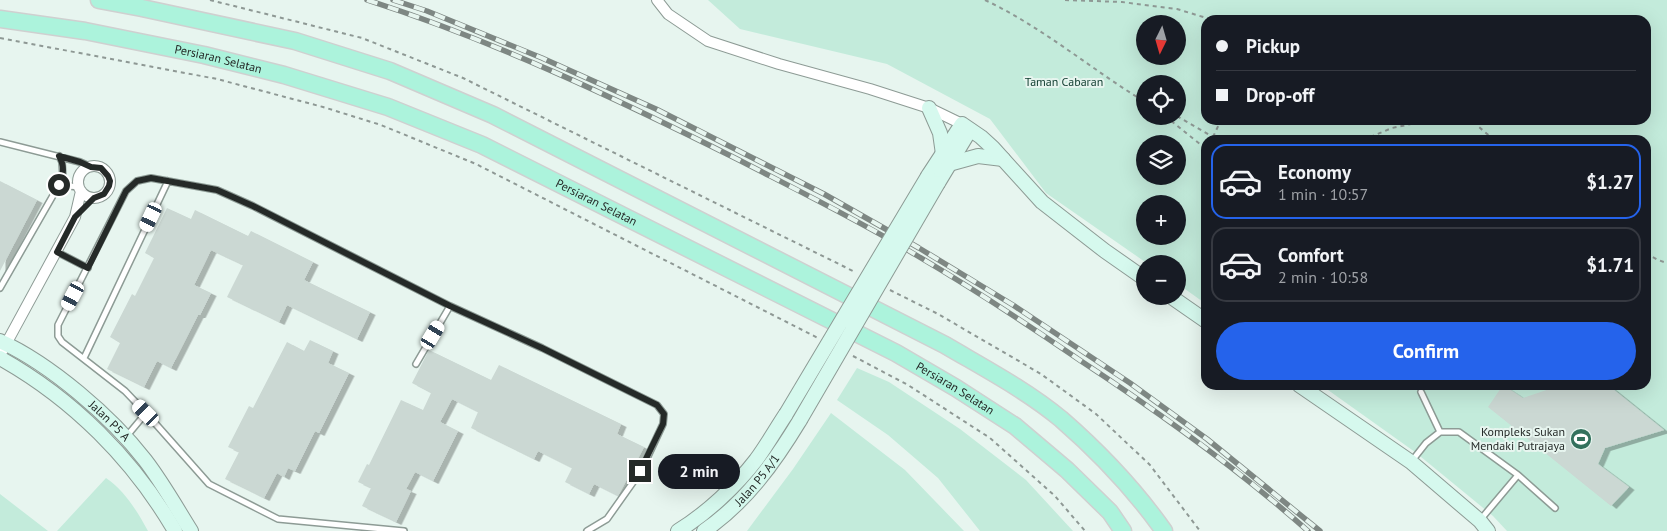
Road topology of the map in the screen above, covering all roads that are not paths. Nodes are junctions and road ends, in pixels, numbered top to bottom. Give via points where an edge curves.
1 (98, 0) edge
2 (657, 0) edge
3 (0, 19) edge
4 (929, 108) junction
5 (966, 127) junction
6 (0, 142) edge
7 (59, 156) junction
8 (946, 159) junction
9 (1003, 159) junction
10 (91, 167) junction
11 (933, 179) junction
12 (168, 182) junction
13 (59, 185) junction
14 (80, 189) junction
15 (94, 198) junction
16 (75, 217) junction
17 (57, 252) junction
18 (88, 268) junction
19 (1136, 273) edge
20 (0, 288) edge
21 (1183, 305) edge
22 (450, 306) junction
23 (1201, 318) edge
24 (2, 350) edge
25 (84, 358) junction
26 (416, 364) dead end
27 (1306, 390) edge
28 (1421, 392) dead end
29 (146, 413) junction
30 (1440, 432) junction
31 (126, 437) junction
32 (1411, 462) junction
33 (1518, 474) junction
34 (1555, 508) dead end
35 (164, 512) junction
36 (1484, 526) edge
37 (163, 531) edge
38 (175, 531) edge
39 (190, 531) edge
40 (404, 531) edge
41 (587, 531) edge
42 (678, 531) edge
43 (704, 531) edge
44 (1123, 531) edge
45 (1164, 531) edge

1 - 45 main road via 295,41 390,72 493,115 945,345 1013,385 1060,418 1108,462
2 - 4 street via 668,14 708,41
3 - 44 main road, Persiaran Selatan via 85,31 284,75 388,107 482,146 896,353 956,388 1015,426 1067,470 1110,512
4 - 5 street
4 - 8 street via 940,133
5 - 8 street
5 - 9 street
6 - 7 lane
7 - 10 lane
7 - 13 lane via 63,168
8 - 9 street via 978,156
8 - 11 street
9 - 19 street via 1042,202
10 - 14 street via 82,172 78,182
10 - 15 street via 101,168 110,181 104,194
11 - 42 street, Jalan P5 A/1, bridge via 756,460 717,501
11 - 43 street, Jalan P5 A/1, bridge via 778,457 748,493
12 - 18 lane via 151,178 137,181 126,191
12 - 22 lane via 217,190
12 - 25 lane
13 - 14 lane
13 - 20 lane
14 - 15 street
14 - 16 street
15 - 16 street
16 - 17 street
17 - 18 lane
17 - 24 street
18 - 25 lane via 58,325 58,336 62,342
21 - 23 street
22 - 26 lane
22 - 41 lane via 657,405 664,414 663,424 640,471 607,519
24 - 31 street, Jalan P5 A via 66,383
24 - 35 street, Jalan P5 A via 24,372 78,412 126,460
25 - 29 lane
27 - 32 street
28 - 30 lane
29 - 31 lane
29 - 40 lane via 210,484 278,519
30 - 32 lane
30 - 33 lane via 1459,432
31 - 39 street, Jalan P5 A via 155,475
32 - 36 street
33 - 34 lane
33 - 36 lane
35 - 37 street
35 - 38 street, Jalan P5 A

